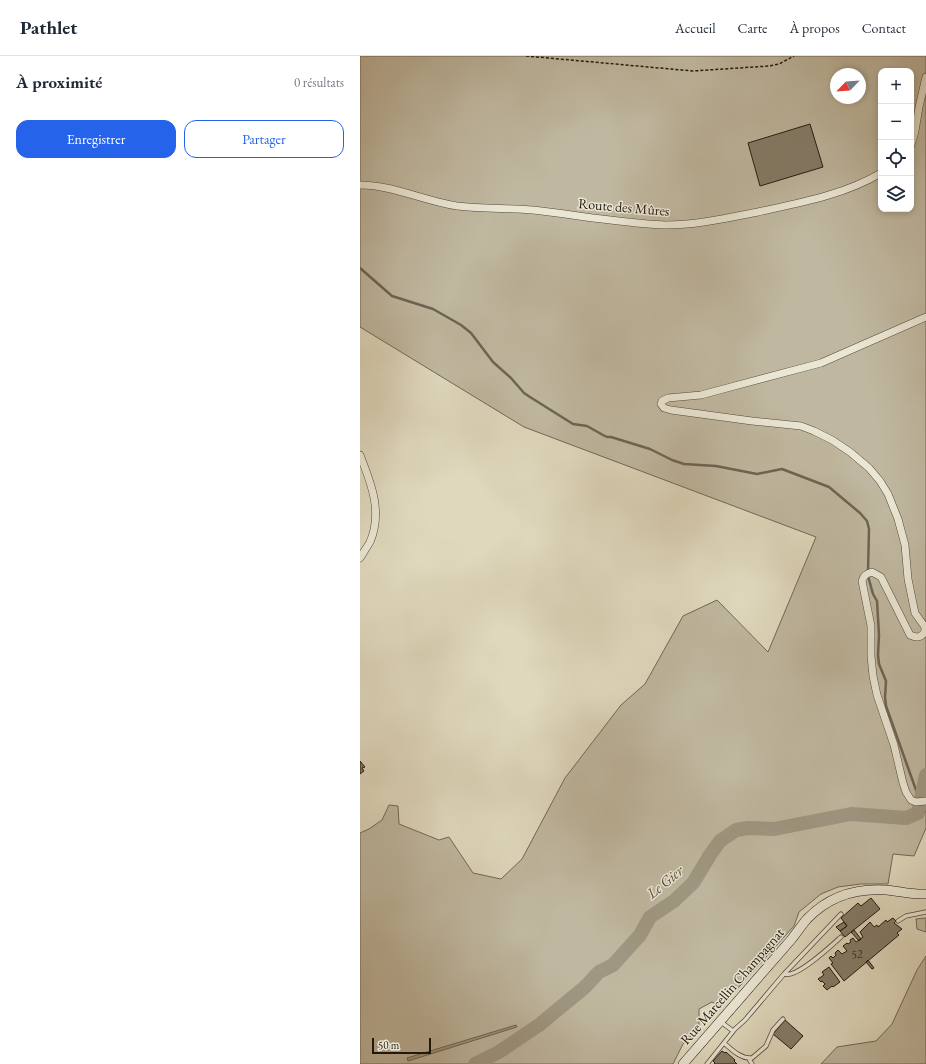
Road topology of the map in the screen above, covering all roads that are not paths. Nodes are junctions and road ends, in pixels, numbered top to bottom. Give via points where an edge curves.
1 (926, 77) edge
2 (926, 116) edge
3 (918, 119) junction
4 (912, 140) edge
5 (878, 174) edge
6 (360, 185) edge
7 (926, 317) edge
8 (360, 455) edge
9 (360, 558) edge
10 (925, 801) edge
11 (926, 894) edge
12 (926, 912) edge
13 (841, 914) dead end
14 (898, 921) dead end
15 (842, 937) dead end
16 (784, 974) junction
17 (783, 1019) dead end
18 (720, 1021) junction
19 (733, 1031) junction
20 (724, 1043) junction
21 (749, 1059) junction
22 (683, 1064) edge
23 (706, 1064) edge
24 (752, 1064) edge

1 - 3 street
2 - 3 street
3 - 4 street
5 - 6 street, Route des Mûres via 853,187 776,208 706,223 666,225 532,210 458,206 374,185
7 - 10 street via 821,363 701,395 668,398 661,404 671,410 801,426 850,452 880,481 898,519 905,545 915,613 925,631 918,637 907,631 882,577 872,572 864,576 862,581 871,626 873,676 906,792 911,800
8 - 9 street via 375,501 376,521 370,542
11 - 18 main road, Rue Marcellin Champagnat via 874,890 849,893 822,906 801,926
12 - 14 lane via 906,916
13 - 16 lane
15 - 16 lane via 796,972
16 - 19 lane
17 - 21 lane via 773,1030 766,1046
18 - 19 lane
18 - 22 main road, Rue Marcellin Champagnat
19 - 20 lane
20 - 21 lane
20 - 23 lane
21 - 24 lane

